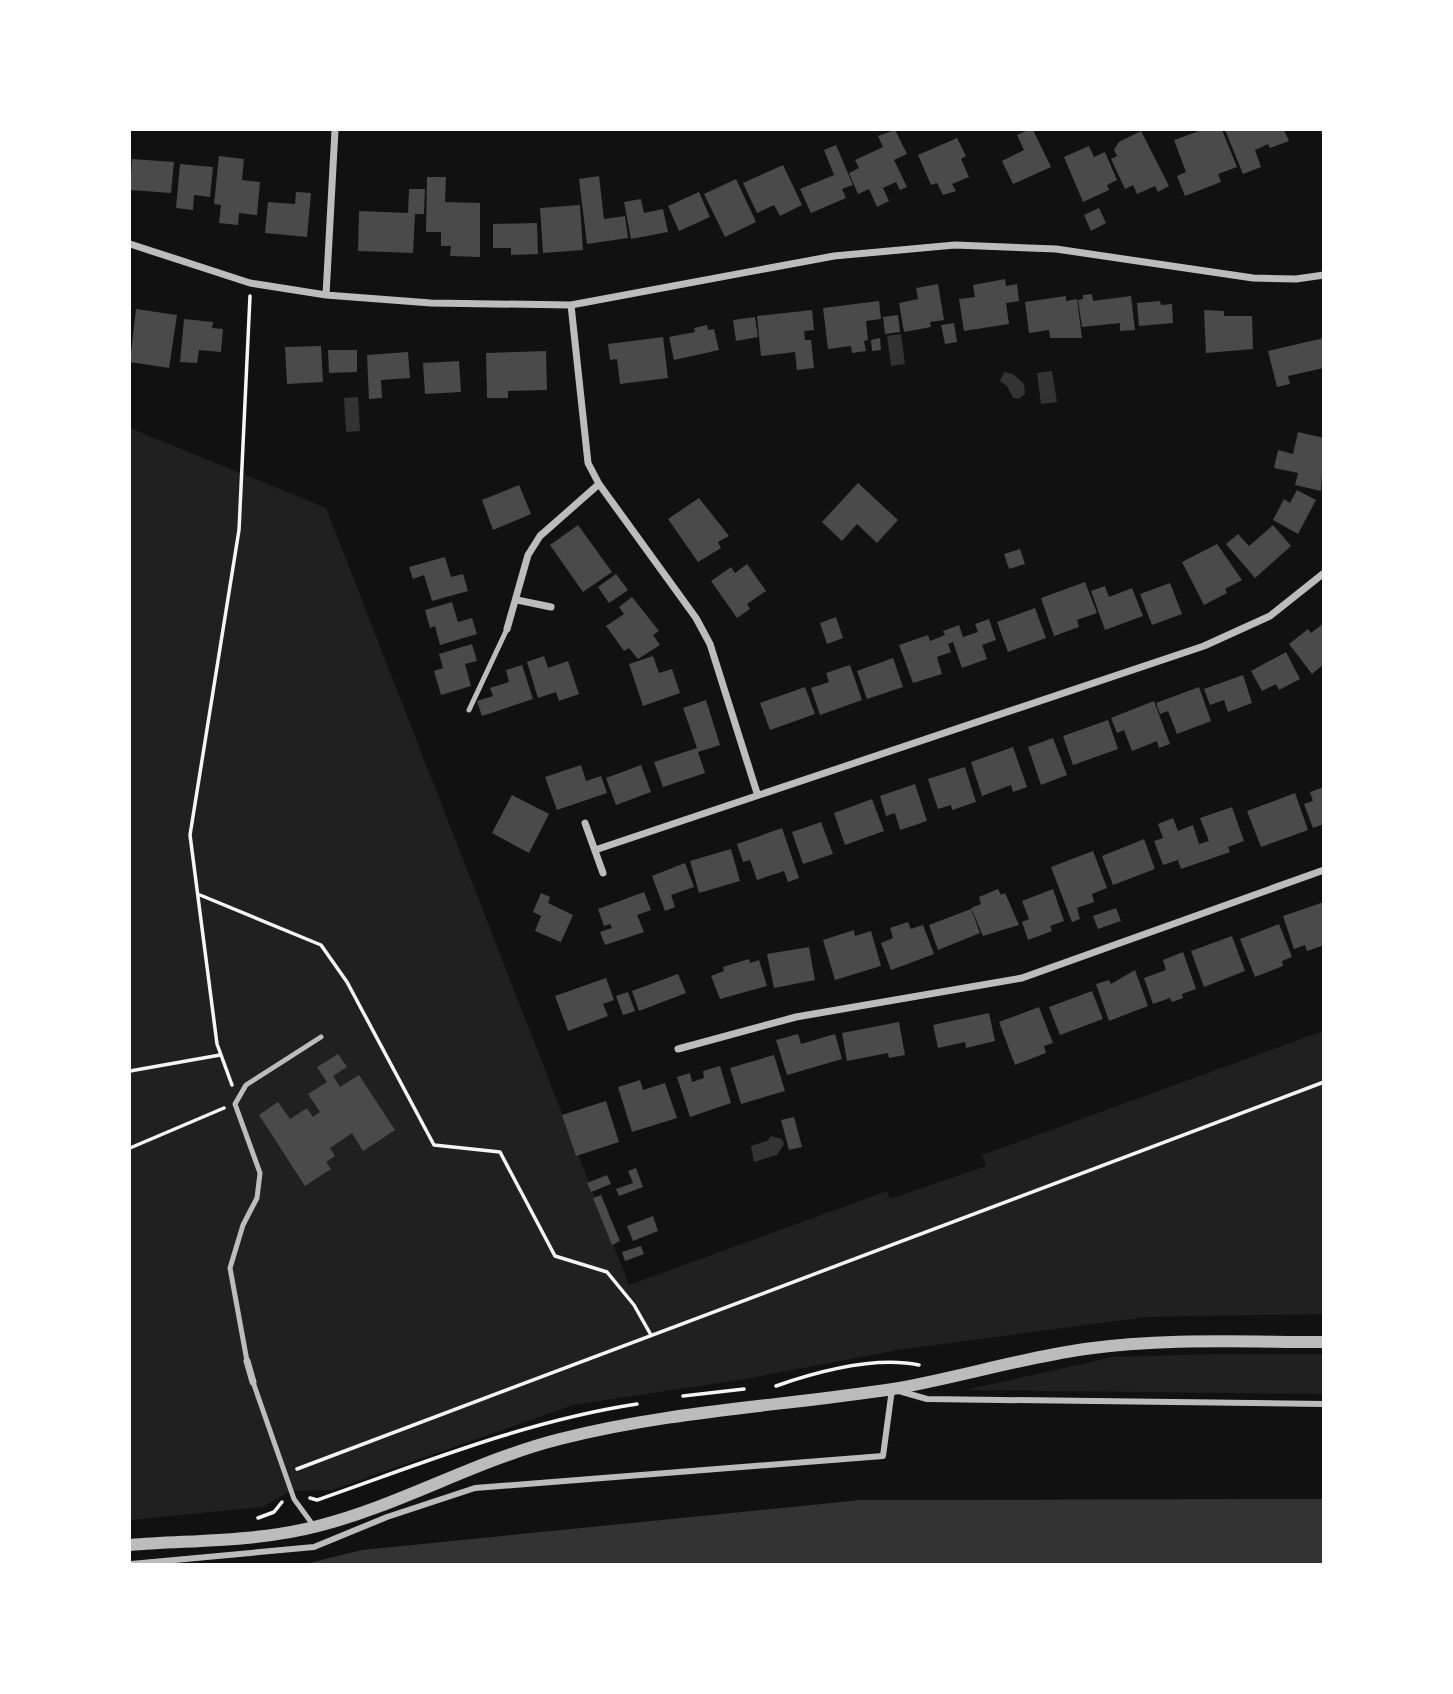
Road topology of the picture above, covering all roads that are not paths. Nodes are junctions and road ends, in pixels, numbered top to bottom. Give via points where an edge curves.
1 (335, 130) edge
2 (130, 244) edge
3 (1324, 275) edge
4 (326, 295) junction
5 (571, 305) junction
6 (599, 485) junction
7 (1324, 573) edge
8 (517, 600) junction
9 (551, 607) dead end
10 (507, 629) joint
11 (469, 710) dead end
12 (757, 793) junction
13 (585, 823) dead end
14 (595, 850) junction
15 (1324, 870) edge
16 (603, 873) dead end
17 (321, 1037) dead end
18 (678, 1049) dead end
19 (1324, 1342) edge
20 (247, 1361) joint
21 (253, 1382) joint
22 (892, 1389) junction
23 (1324, 1404) edge
24 (315, 1527) junction
25 (130, 1545) edge
26 (131, 1564) edge

1 - 4 street
2 - 4 street via 250,283
3 - 5 street via 1253,278 1055,249 955,245 834,256
4 - 5 street via 431,303
5 - 6 street via 588,463
6 - 8 street via 540,536 528,555
6 - 12 street via 710,644
7 - 12 street via 1270,616 1204,646
8 - 9 street
8 - 10 street
10 - 11 lane
12 - 14 street
13 - 14 street
14 - 16 street
15 - 18 street via 1022,978 796,1017
17 - 20 lane via 246,1085 236,1100 260,1173 257,1198 230,1268
19 - 22 street via 1165,1341 1083,1349
20 - 21 street
21 - 24 lane via 294,1499
22 - 23 street via 927,1399
22 - 24 street via 634,1423 558,1439
22 - 26 street via 883,1456 475,1488 314,1546
24 - 25 street

